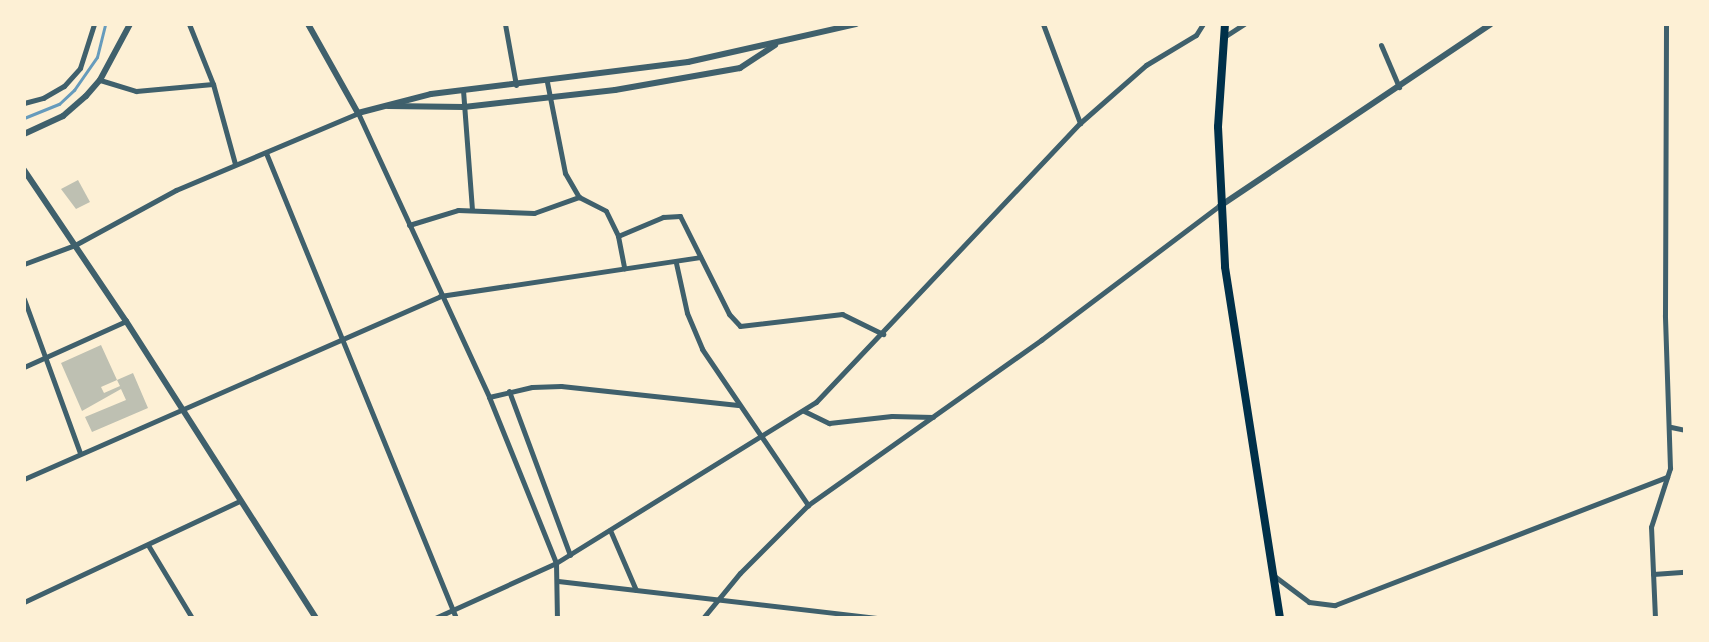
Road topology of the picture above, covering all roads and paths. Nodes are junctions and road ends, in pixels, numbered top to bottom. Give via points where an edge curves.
1 (94, 24) edge
2 (130, 24) edge
3 (189, 24) edge
4 (308, 24) edge
5 (505, 24) edge
6 (856, 24) edge
7 (1043, 24) edge
8 (1203, 24) edge
9 (1225, 24) edge
10 (1244, 24) edge
11 (1491, 24) edge
12 (1666, 24) edge
13 (1223, 38) junction
14 (776, 45) junction
15 (1381, 45) dead end
16 (100, 80) junction
17 (547, 82) junction
18 (213, 84) junction
19 (516, 85) junction
20 (1399, 87) junction
21 (463, 90) junction
22 (550, 100) junction
23 (24, 104) edge
24 (385, 105) junction
25 (464, 106) junction
26 (358, 113) junction
27 (1080, 123) junction
28 (24, 135) edge
29 (266, 153) junction
30 (235, 164) junction
31 (24, 170) edge
32 (579, 197) junction
33 (1220, 206) junction
34 (472, 210) junction
35 (409, 225) junction
36 (618, 236) junction
37 (75, 245) junction
38 (700, 257) junction
39 (676, 263) junction
40 (24, 264) edge
41 (624, 268) junction
42 (440, 296) junction
43 (24, 299) edge
44 (126, 321) junction
45 (883, 334) junction
46 (343, 337) junction
47 (45, 357) junction
48 (24, 367) edge
49 (509, 391) junction
50 (489, 397) junction
51 (738, 405) junction
52 (181, 408) junction
53 (804, 411) junction
54 (933, 417) junction
55 (1671, 428) junction
56 (1685, 430) edge
57 (762, 437) junction
58 (80, 453) junction
59 (1667, 477) junction
60 (24, 479) edge
61 (240, 501) junction
62 (808, 506) junction
63 (610, 530) junction
64 (148, 544) junction
65 (570, 555) junction
66 (556, 563) junction
67 (1685, 573) edge
68 (1653, 574) junction
69 (1273, 575) junction
70 (558, 581) junction
71 (636, 590) junction
72 (716, 600) junction
73 (24, 602) edge
74 (454, 611) junction
75 (815, 616) edge
76 (192, 618) edge
77 (316, 618) edge
78 (435, 618) edge
79 (456, 618) edge
80 (557, 618) edge
81 (703, 618) edge
82 (879, 618) edge
83 (1280, 618) edge
84 (1655, 618) edge

1 - 23 street via 80,68 64,86
2 - 16 street
3 - 18 street
4 - 26 street
5 - 19 street
6 - 14 street
7 - 27 street
8 - 27 street via 1196,35 1146,65
9 - 13 highway
10 - 13 street
11 - 20 street
12 - 55 street via 1665,315
13 - 33 highway
14 - 17 street
14 - 22 street via 740,68
15 - 20 street
16 - 18 street via 136,91
16 - 28 street via 63,117
17 - 19 street
17 - 22 street
18 - 30 street
19 - 21 street
20 - 33 street
21 - 24 street
21 - 25 street
22 - 25 street
22 - 32 street via 561,163
24 - 25 street
24 - 26 street
25 - 34 street
26 - 29 street
26 - 35 street
27 - 45 street
29 - 30 street
29 - 46 street
30 - 37 street via 176,190
31 - 37 street
32 - 34 street via 548,210 522,215
32 - 36 street via 603,207
33 - 54 street
33 - 69 highway via 1225,267
34 - 35 street via 458,210
35 - 42 street
36 - 38 street via 677,214 685,222
36 - 41 street
37 - 40 street
37 - 44 street
38 - 39 street
38 - 45 street via 729,314 740,326 842,314
39 - 41 street
39 - 51 street via 693,331
41 - 42 street
42 - 46 street
42 - 50 street
43 - 47 street
44 - 47 street
44 - 52 street
45 - 53 street via 831,389
46 - 52 street
46 - 74 street
47 - 48 street
47 - 58 street
49 - 50 street
49 - 51 street via 561,386
49 - 65 street
50 - 66 street
51 - 57 street
52 - 58 street
52 - 61 street
53 - 54 street via 829,423 907,415
53 - 57 street
54 - 62 street
55 - 56 street
55 - 59 street
57 - 62 street
57 - 63 street
58 - 60 street
59 - 68 street via 1651,527
59 - 69 street via 1335,605 1309,602
61 - 64 street
61 - 77 street
62 - 72 street
63 - 65 street
63 - 71 street
64 - 73 street
64 - 76 street
65 - 66 street
66 - 70 street
66 - 74 street
67 - 68 street
68 - 84 street
69 - 83 highway
70 - 71 street
70 - 80 street
71 - 72 street
72 - 75 street
72 - 81 street
74 - 78 street
74 - 79 street
75 - 82 street

